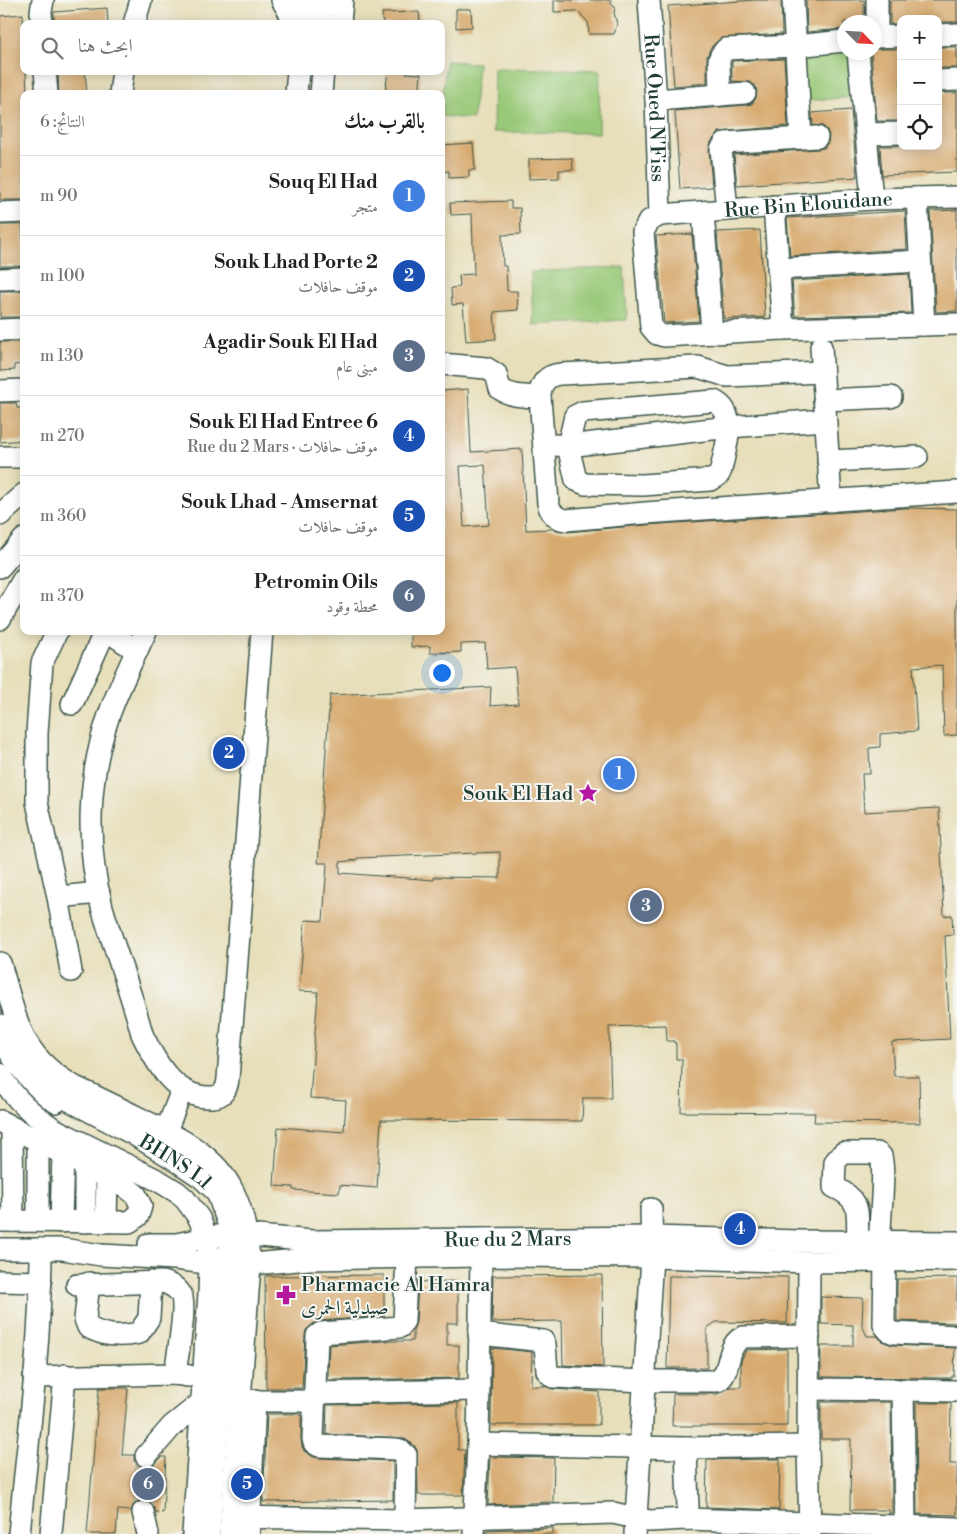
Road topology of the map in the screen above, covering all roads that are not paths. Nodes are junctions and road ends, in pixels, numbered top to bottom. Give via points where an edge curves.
1 (44, 0) edge
2 (141, 0) edge
3 (282, 0) edge
4 (304, 0) edge
5 (322, 0) edge
6 (330, 0) edge
7 (342, 0) edge
8 (649, 0) edge
9 (793, 0) edge
10 (877, 0) edge
11 (877, 15) edge
12 (42, 20) edge
13 (135, 20) edge
14 (294, 20) edge
15 (302, 20) edge
16 (320, 20) edge
17 (328, 20) edge
18 (340, 20) edge
19 (942, 34) edge
20 (957, 34) edge
21 (897, 36) edge
22 (882, 37) edge
23 (837, 42) edge
24 (796, 46) junction
25 (859, 60) edge
26 (45, 75) edge
27 (122, 75) edge
28 (298, 75) edge
29 (314, 75) edge
30 (323, 75) edge
31 (336, 75) edge
32 (942, 80) edge
33 (957, 80) edge
34 (47, 90) edge
35 (121, 90) edge
36 (296, 90) edge
37 (312, 90) edge
38 (321, 90) edge
39 (334, 90) edge
40 (744, 93) dead end
41 (720, 95) junction
42 (656, 100) junction
43 (897, 133) edge
44 (866, 134) junction
45 (957, 197) edge
46 (917, 198) junction
47 (872, 199) junction
48 (774, 206) junction
49 (727, 210) junction
50 (20, 212) edge
51 (703, 212) junction
52 (0, 213) edge
53 (660, 215) junction
54 (920, 261) junction
55 (778, 269) junction
56 (20, 278) edge
57 (0, 279) edge
58 (957, 324) edge
59 (924, 325) junction
60 (20, 329) edge
61 (783, 329) junction
62 (0, 330) edge
63 (712, 333) junction
64 (821, 347) dead end
65 (445, 364) edge
66 (822, 372) junction
67 (20, 390) edge
68 (0, 391) edge
69 (540, 397) junction
70 (891, 397) dead end
71 (824, 410) junction
72 (729, 427) junction
73 (542, 445) junction
74 (568, 446) junction
75 (0, 456) edge
76 (20, 457) edge
77 (917, 458) dead end
78 (828, 461) junction
79 (957, 492) edge
80 (20, 498) edge
81 (831, 501) junction
82 (0, 515) edge
83 (20, 544) edge
84 (0, 567) edge
85 (20, 572) edge
86 (20, 585) edge
87 (0, 602) edge
88 (20, 603) edge
89 (0, 619) edge
90 (56, 635) edge
91 (104, 635) edge
92 (120, 635) edge
93 (262, 635) edge
94 (0, 636) edge
95 (141, 641) edge
96 (72, 704) dead end
97 (99, 893) junction
98 (58, 897) junction
99 (0, 963) edge
100 (71, 971) dead end
101 (0, 1001) edge
102 (0, 1025) edge
103 (0, 1074) edge
104 (182, 1090) junction
105 (6, 1124) edge
106 (166, 1131) junction
107 (38, 1141) junction
108 (63, 1154) junction
109 (85, 1166) junction
110 (107, 1178) junction
111 (650, 1209) dead end
112 (6, 1221) edge
113 (38, 1221) junction
114 (61, 1222) junction
115 (85, 1222) junction
116 (106, 1222) junction
117 (228, 1235) junction
118 (858, 1242) junction
119 (957, 1242) edge
120 (651, 1247) junction
121 (9, 1249) edge
122 (52, 1249) junction
123 (882, 1251) junction
124 (481, 1256) junction
125 (407, 1257) junction
126 (957, 1260) edge
127 (809, 1262) junction
128 (231, 1266) junction
129 (9, 1281) edge
130 (41, 1282) junction
131 (151, 1282) junction
132 (479, 1334) junction
133 (809, 1336) junction
134 (957, 1336) edge
135 (175, 1374) junction
136 (65, 1376) junction
137 (34, 1377) junction
138 (204, 1377) junction
139 (644, 1381) junction
140 (810, 1389) junction
141 (478, 1390) junction
142 (903, 1390) junction
143 (957, 1391) edge
144 (314, 1397) junction
145 (247, 1401) junction
146 (202, 1402) junction
147 (478, 1444) junction
148 (808, 1446) junction
149 (641, 1447) junction
150 (686, 1448) junction
151 (146, 1456) tunnel mouth
152 (143, 1512) tunnel mouth
153 (686, 1519) junction
154 (240, 1525) edge
155 (398, 1525) edge
156 (328, 1526) edge
157 (474, 1526) edge
158 (635, 1526) edge
159 (905, 1526) junction
160 (810, 1528) edge
161 (957, 1528) edge
162 (880, 1530) edge
163 (19, 1534) edge
164 (51, 1534) edge
165 (148, 1534) edge
166 (192, 1534) edge
167 (209, 1534) edge
168 (218, 1534) edge

1 - 12 street
2 - 13 street
3 - 14 street
4 - 15 street
5 - 16 street
6 - 17 street
7 - 18 street
8 - 42 street, Rue Oued N'Fiss
9 - 24 street
10 - 11 street
19 - 20 street
21 - 22 street
23 - 24 street
24 - 41 street via 726,49 719,60
24 - 49 street via 809,137 722,144
25 - 44 street
26 - 34 street
27 - 35 street
28 - 36 street
29 - 37 street
30 - 38 street
31 - 39 street
32 - 33 street
40 - 41 street
41 - 42 street
42 - 53 street, Rue Oued N'Fiss
43 - 44 street
44 - 47 street
45 - 46 street, Rue Bin Elouidane
46 - 47 street, Rue Bin Elouidane
46 - 54 street
47 - 48 street, Rue Bin Elouidane
48 - 49 street, Rue Bin Elouidane
48 - 55 street
49 - 51 street, Rue Bin Elouidane
50 - 52 street
51 - 53 street, Rue Bin Elouidane
51 - 63 street
53 - 63 street via 649,221 644,232 651,327 664,336
54 - 55 street
54 - 59 street
55 - 61 street
56 - 57 street
58 - 59 street
59 - 61 street
60 - 62 street
61 - 63 street
64 - 66 street
65 - 69 street via 486,368 496,374 500,389 518,396
66 - 69 street via 727,376 694,367 556,374 545,380
66 - 71 street
67 - 68 street
69 - 73 street
70 - 71 street
71 - 72 street
71 - 78 street
72 - 74 street
72 - 74 street via 728,414 722,405 714,401 583,412 575,416
72 - 74 street via 721,470 710,480 643,485 579,482 574,475
73 - 74 street
73 - 81 street via 549,507 562,520
75 - 76 street
77 - 78 street
78 - 81 street
79 - 81 street
80 - 82 street
83 - 84 street
85 - 87 street
86 - 89 street
88 - 94 street
90 - 98 street via 42,663 37,802
91 - 96 street
92 - 95 street
93 - 104 street via 228,1085 223,1093 214,1097
95 - 97 street via 109,716 97,762 91,824
97 - 98 street
97 - 104 street via 142,1034 170,1080
98 - 100 street
99 - 106 street via 23,1036 45,1067 68,1083
101 - 117 street, BHNS L1 via 9,1032 35,1073 61,1096 135,1135 201,1177 217,1192
102 - 117 street, BHNS L1 via 6,1046 31,1080 50,1098 188,1173 213,1197
103 - 117 street via 12,1094 39,1119 177,1192 199,1218
104 - 106 street
105 - 107 street
105 - 112 street
106 - 117 street via 200,1151 232,1190 240,1207
107 - 108 street
107 - 113 street
108 - 109 street
108 - 114 street
109 - 110 street
109 - 115 street
110 - 116 street
110 - 116 street via 132,1190 141,1211 129,1222
111 - 120 street
112 - 113 street
113 - 114 street
114 - 115 street
115 - 116 street
117 - 120 street, Rue du 2 Mars via 312,1241
117 - 122 street, Rue du 2 Mars via 176,1244 104,1244
117 - 128 street
117 - 128 street
118 - 120 street, Rue du 2 Mars
118 - 123 street, Rue du 2 Mars
118 - 123 street via 856,1203 848,1194 834,1187 835,1162 843,1152 877,1153 881,1156 879,1224
119 - 123 street, Rue du 2 Mars
120 - 124 street, Rue du 2 Mars
120 - 127 street, Rue du 2 Mars
120 - 139 street
121 - 122 street, Rue du 2 Mars
121 - 129 street
122 - 128 street, Rue du 2 Mars
122 - 130 street
123 - 126 street, Rue du 2 Mars
123 - 127 street, Rue du 2 Mars
123 - 134 street via 886,1329 894,1333
124 - 125 street, Rue du 2 Mars
124 - 132 street
125 - 128 street, Rue du 2 Mars via 289,1260
125 - 144 street via 403,1325 400,1328 318,1334
127 - 133 street
128 - 138 street
128 - 145 street
128 - 167 street
128 - 168 street
129 - 130 street
130 - 137 street
131 - 131 street via 83,1284 88,1327 98,1333 127,1336 139,1333 149,1318
131 - 135 street via 173,1286 183,1300
132 - 139 street via 543,1341 547,1371 553,1377
132 - 141 street
133 - 139 street via 739,1338 723,1377 718,1381
133 - 140 street
135 - 136 street
135 - 138 street
136 - 137 street
136 - 164 street
137 - 163 street
138 - 146 street
139 - 149 street
140 - 142 street
140 - 148 street
141 - 144 street
141 - 147 street
142 - 143 street
142 - 159 street
144 - 145 street
144 - 155 street via 313,1439 317,1445 396,1449 406,1455
145 - 154 street
146 - 151 street via 172,1426
146 - 166 street
147 - 149 street
147 - 157 street
148 - 150 street
148 - 160 street
149 - 150 street
149 - 158 street
150 - 153 street
152 - 165 street
153 - 158 street via 649,1521
153 - 160 street
154 - 156 street
155 - 156 street
155 - 157 street
157 - 158 street via 613,1513
159 - 161 street
159 - 162 street
160 - 162 street

